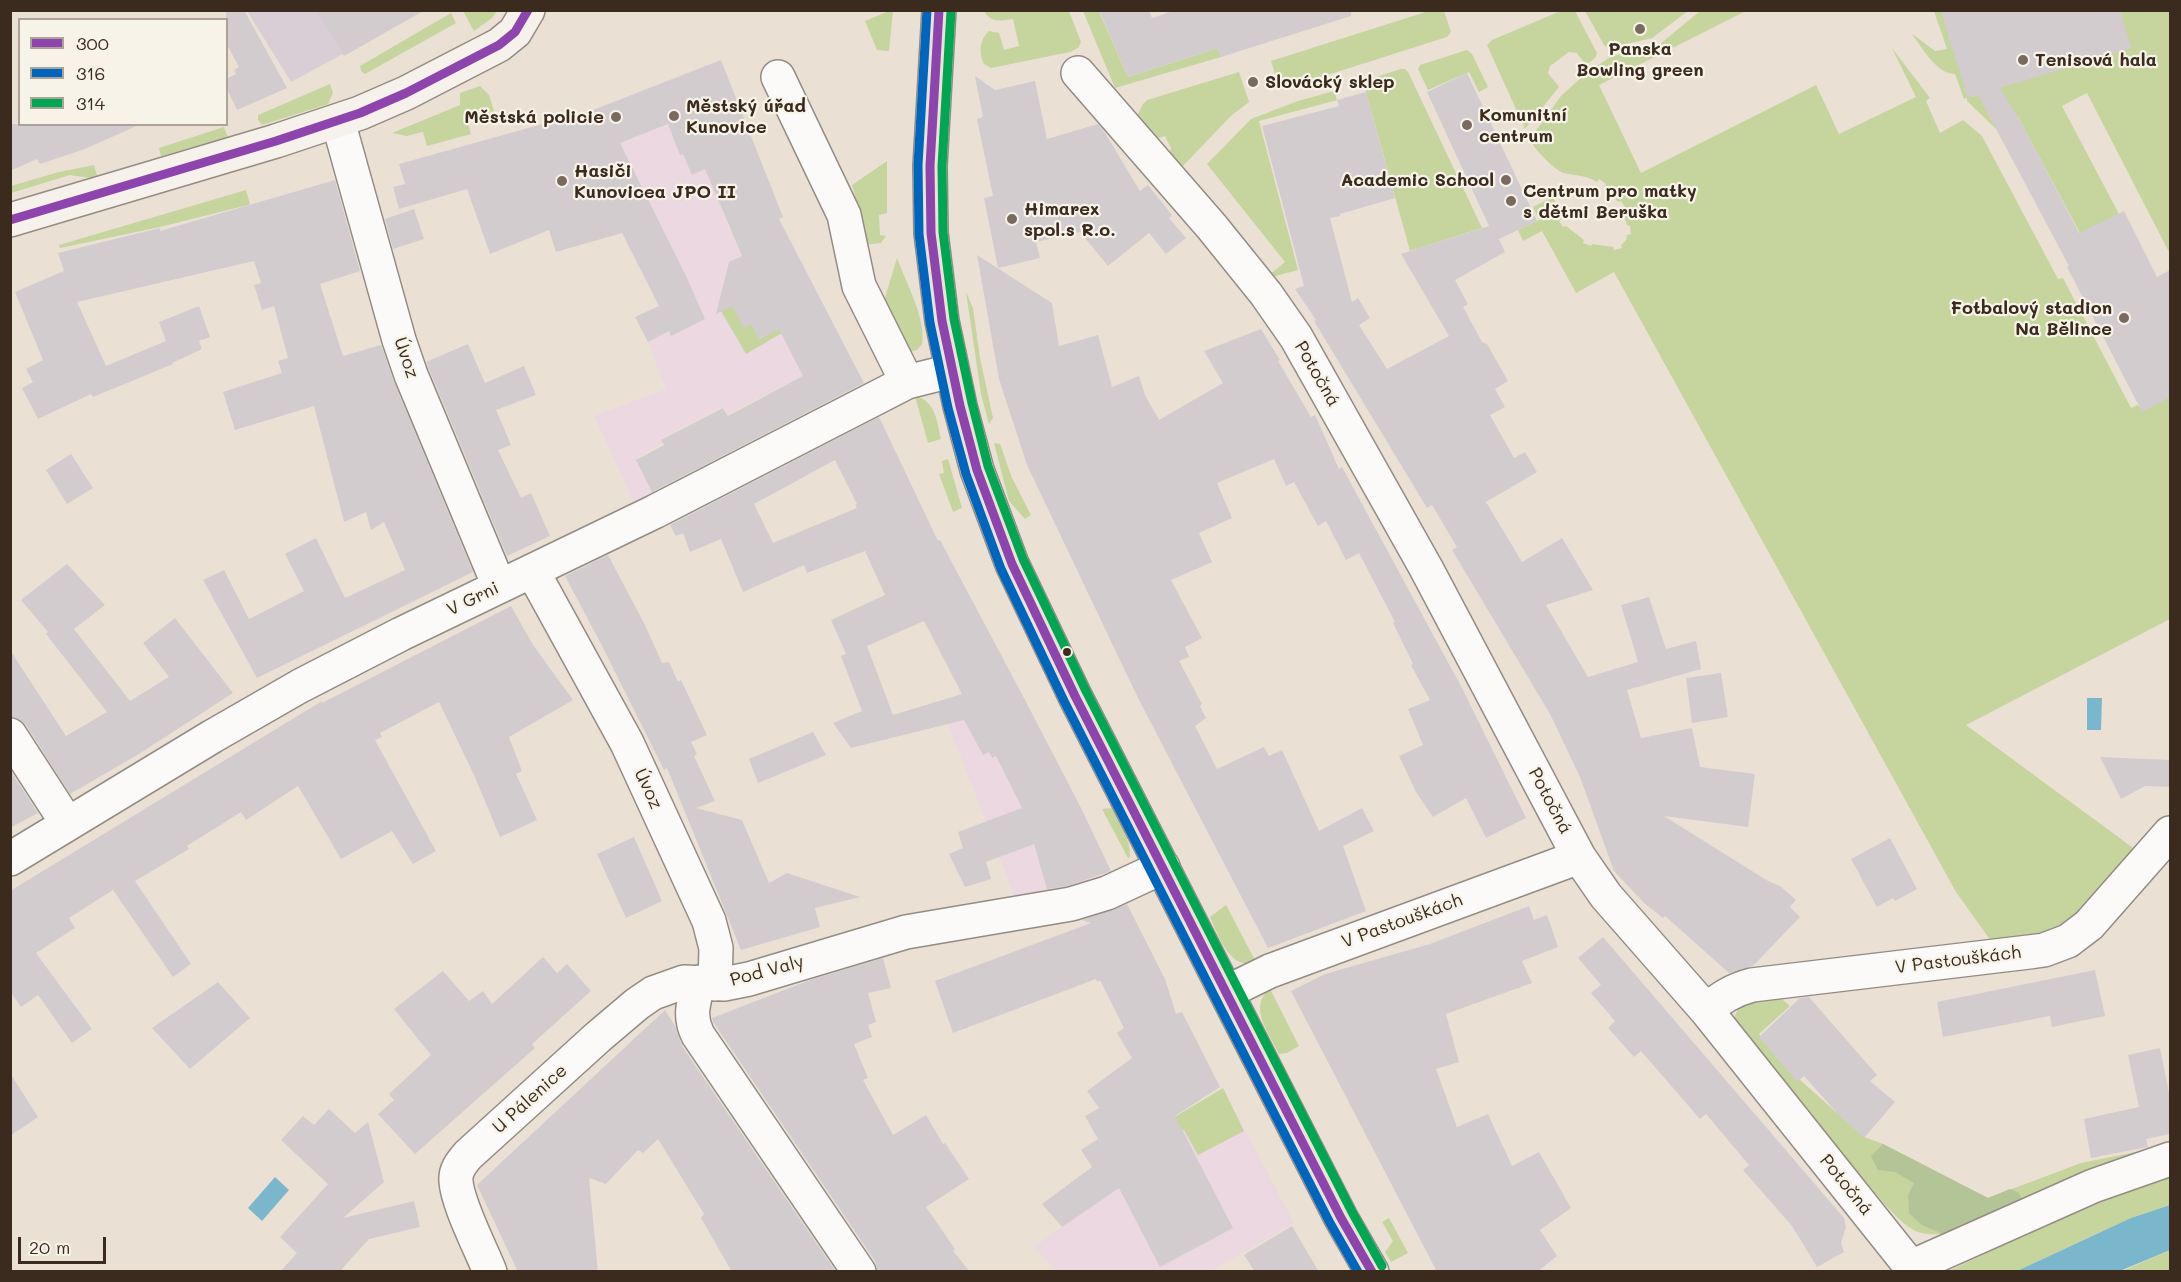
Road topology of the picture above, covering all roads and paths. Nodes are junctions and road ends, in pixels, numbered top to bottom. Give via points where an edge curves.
1 (528, 10) edge
2 (939, 10) edge
3 (1078, 73) dead end
4 (778, 77) dead end
5 (338, 121) junction
6 (10, 220) edge
7 (951, 371) junction
8 (908, 382) junction
9 (533, 572) junction
10 (499, 586) junction
11 (10, 735) edge
12 (67, 824) junction
13 (2170, 833) edge
14 (1579, 857) junction
15 (10, 859) edge
16 (1163, 867) junction
17 (707, 983) junction
18 (1227, 992) junction
19 (1706, 1010) junction
20 (2170, 1159) edge
21 (490, 1272) edge
22 (859, 1272) edge
23 (1372, 1272) edge

1 - 5 main road via 515,32 484,54
2 - 7 main road via 929,196 934,267
3 - 14 street, Potočná via 1212,228 1296,337 1426,568
4 - 8 street via 844,214 859,286
5 - 6 main road
5 - 10 street, Úvoz via 411,375
7 - 8 street, V Grni
7 - 16 main road via 977,470 1012,564
8 - 9 street, V Grni
9 - 10 street, V Grni
9 - 17 street, Úvoz via 627,743 709,921 716,948
10 - 12 street, V Grni via 300,686
11 - 12 street
12 - 15 street, V Grni
13 - 19 street, V Pastouškách via 2089,925 2059,945 2029,952 1752,985 1726,995
14 - 18 street, V Pastouškách via 1270,971
14 - 19 street, Potočná via 1606,896
16 - 17 street, Pod Valy via 1107,893 1071,904 906,932 748,979
16 - 18 main road
17 - 21 street, U Pálenice via 675,984 637,1004 460,1164 456,1174 458,1190
17 - 22 street via 692,1012 698,1035
18 - 23 main road
19 - 20 street, Potočná via 1911,1267 2092,1186

